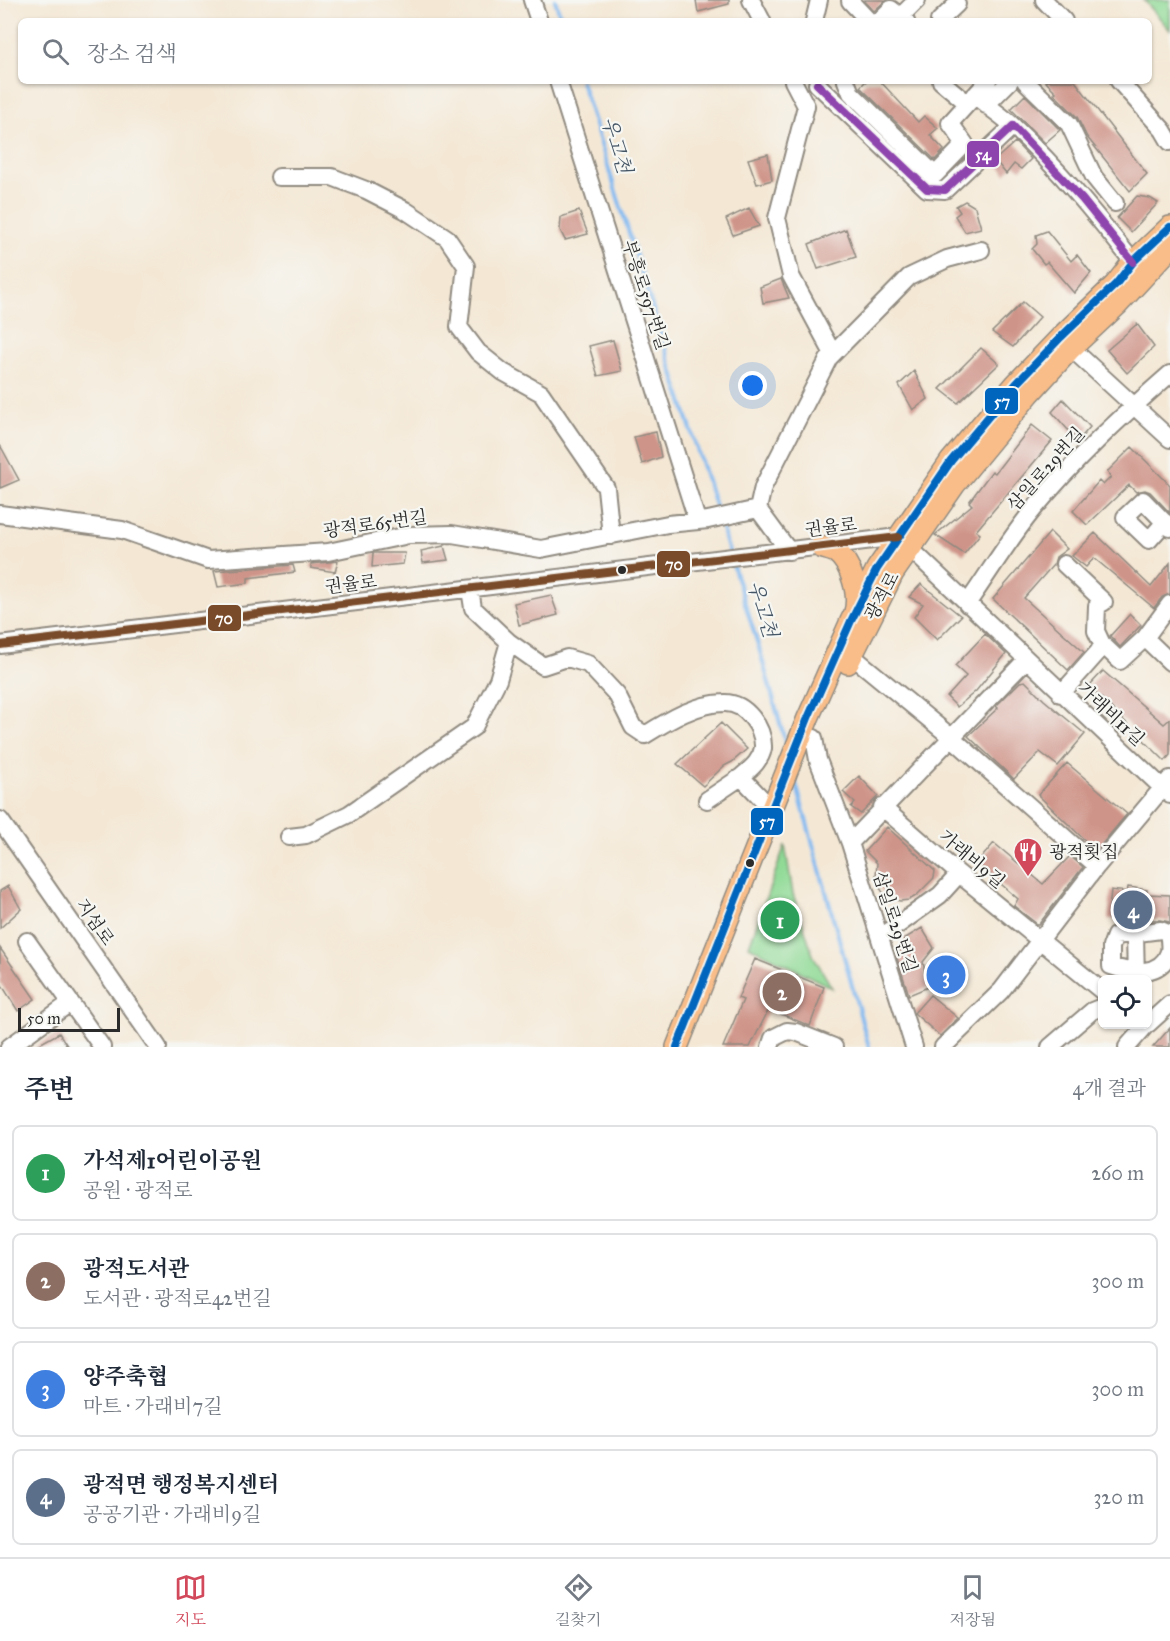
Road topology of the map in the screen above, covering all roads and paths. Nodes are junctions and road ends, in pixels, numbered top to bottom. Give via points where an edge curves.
1 (532, 0) edge
2 (751, 0) edge
3 (819, 0) edge
4 (849, 0) edge
5 (917, 0) edge
6 (1044, 0) edge
7 (957, 4) dead end
8 (538, 18) edge
9 (760, 18) edge
10 (815, 18) edge
11 (847, 18) edge
12 (866, 18) edge
13 (882, 18) edge
14 (902, 18) edge
15 (904, 18) edge
16 (942, 18) edge
17 (1061, 18) edge
18 (559, 84) edge
19 (795, 84) edge
20 (816, 84) edge
21 (819, 84) edge
22 (847, 84) edge
23 (946, 84) edge
24 (986, 84) edge
25 (1005, 84) edge
26 (1028, 84) edge
27 (1122, 84) edge
28 (976, 101) junction
29 (806, 106) junction
30 (1013, 126) junction
31 (1169, 137) edge
32 (279, 177) dead end
33 (1116, 202) dead end
34 (1170, 227) edge
35 (1170, 248) edge
36 (981, 250) dead end
37 (1132, 262) junction
38 (1071, 348) junction
39 (830, 357) junction
40 (1170, 374) edge
41 (1135, 405) junction
42 (1170, 439) edge
43 (758, 508) junction
44 (0, 514) edge
45 (702, 520) junction
46 (611, 536) junction
47 (904, 543) junction
48 (822, 547) junction
49 (789, 551) junction
50 (1064, 564) dead end
51 (470, 589) junction
52 (967, 604) junction
53 (1170, 604) edge
54 (851, 621) junction
55 (1145, 638) junction
56 (509, 642) junction
57 (1102, 644) junction
58 (0, 645) edge
59 (851, 655) junction
60 (1026, 660) junction
61 (1170, 662) edge
62 (1061, 694) junction
63 (951, 737) junction
64 (808, 741) junction
65 (741, 777) junction
66 (1167, 788) edge
67 (707, 800) dead end
68 (778, 804) junction
69 (882, 807) junction
70 (0, 820) edge
71 (289, 837) dead end
72 (6, 842) edge
73 (850, 843) junction
74 (1097, 866) junction
75 (959, 874) junction
76 (1135, 933) junction
77 (881, 937) junction
78 (1039, 939) junction
79 (27, 941) dead end
80 (1134, 975) edge
81 (1136, 975) edge
82 (1138, 975) edge
83 (1098, 988) edge
84 (70, 1003) junction
85 (1170, 1004) edge
86 (1098, 1009) edge
87 (1152, 1019) edge
88 (1142, 1029) edge
89 (771, 1042) edge
90 (9, 1047) edge
91 (102, 1047) edge
92 (158, 1047) edge
93 (677, 1047) edge
94 (692, 1047) edge
95 (834, 1047) edge
96 (914, 1047) edge
97 (943, 1047) edge
98 (1050, 1047) edge
99 (1127, 1047) edge

1 - 8 street
2 - 9 street
3 - 10 street
4 - 11 street
4 - 12 street
5 - 15 street
6 - 17 street
7 - 16 street
13 - 14 street via 891,9
18 - 45 street, 부흥로597번길
19 - 29 street
20 - 29 street
21 - 30 street via 927,189 945,190
22 - 28 street via 851,93 935,175 965,144 950,123
23 - 28 street
24 - 28 street
25 - 28 street
26 - 33 street via 1069,124 1094,177
27 - 31 street
28 - 30 street
29 - 39 street via 777,218 791,276 832,352
30 - 37 street via 1082,199
32 - 46 street via 332,177 405,210 447,238 466,266 459,327 478,352 503,372 541,393 606,489
34 - 37 main road, 광적로
35 - 38 main road, 광적로
36 - 39 street via 947,259 909,277
37 - 47 main road, 광적로 via 1116,284 1016,384 951,460
38 - 41 street
38 - 47 main road, 광적로
39 - 43 street via 762,487
40 - 41 street, 삼일로29번길
41 - 42 street
41 - 52 street, 삼일로29번길 via 1079,458 1032,511
43 - 45 street, 광적로65번길
43 - 49 street
44 - 46 street, 광적로65번길 via 122,530 208,560 328,552 409,535 452,534 541,549
45 - 46 street, 광적로65번길
47 - 48 street, 권율로
47 - 52 street
47 - 54 main road, 광적로 via 877,569
47 - 59 main road, 광적로
48 - 49 street, 권율로
48 - 54 main road via 840,556 852,578 857,604
49 - 51 street, 권율로
50 - 57 street via 1104,602 1097,606 1096,631
51 - 56 street via 473,608
51 - 58 street, 권율로
52 - 60 street
53 - 55 street
54 - 64 main road, 광적로
55 - 57 street via 1120,661
55 - 61 street
56 - 65 street via 543,666 567,658 588,664 617,695 633,728 645,735 708,704 729,703 749,712 763,748 757,763
56 - 71 street via 498,680 474,727 349,814 306,835
57 - 62 street
59 - 63 street
59 - 64 main road, 광적로
60 - 62 street, 가래비11길
60 - 63 street
62 - 66 street, 가래비11길
63 - 69 street
63 - 74 street
64 - 68 main road
64 - 73 street, 삼일로29번길
65 - 67 street
65 - 68 street via 764,801
66 - 74 street
68 - 93 main road via 763,831
68 - 94 main road
69 - 73 street
69 - 75 street, 가래비9길
70 - 72 street, 지섬로
72 - 92 street, 지섬로
73 - 77 street, 삼일로29번길
74 - 78 street
75 - 77 street via 940,895
75 - 78 street, 가래비9길
76 - 80 street via 1115,936 1111,947 1111,966
76 - 81 street
76 - 82 street via 1168,933 1170,950 1163,963
77 - 96 street, 삼일로29번길
78 - 83 street, 가래비9길
78 - 97 street via 1001,991
79 - 84 street
84 - 90 street
84 - 91 street
85 - 87 street
86 - 98 street
88 - 99 street
89 - 95 street via 787,1031

